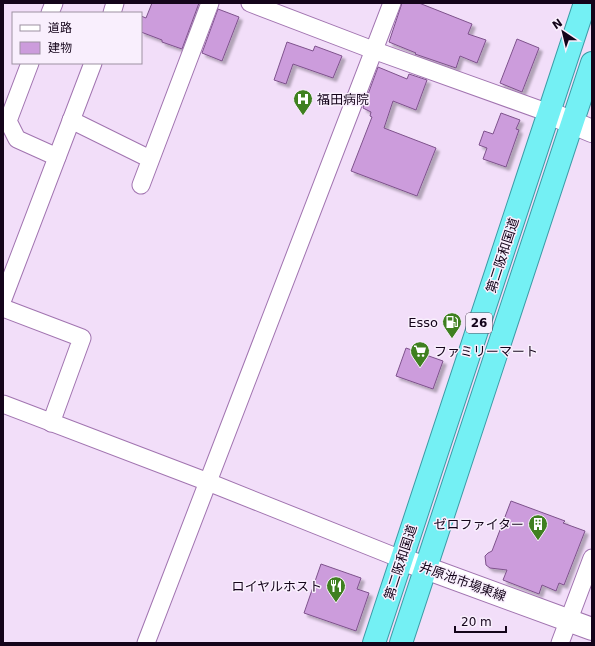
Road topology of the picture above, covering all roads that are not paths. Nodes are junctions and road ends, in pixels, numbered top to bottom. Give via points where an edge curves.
1 (210, 3) edge
2 (250, 3) edge
3 (392, 3) edge
4 (585, 3) edge
5 (373, 50) junction
6 (592, 63) edge
7 (30, 64) edge
8 (93, 64) edge
9 (549, 114) junction
10 (71, 120) junction
11 (572, 123) junction
12 (592, 131) edge
13 (57, 157) junction
14 (150, 159) junction
15 (141, 185) dead end
16 (3, 299) edge
17 (3, 308) edge
18 (3, 404) edge
19 (51, 423) junction
20 (208, 482) junction
21 (592, 558) edge
22 (400, 559) junction
23 (426, 568) junction
24 (569, 620) junction
25 (592, 629) edge
26 (146, 643) edge
27 (374, 643) edge
28 (401, 643) edge
29 (560, 643) edge

1 - 14 street
2 - 5 street
3 - 5 street
4 - 9 highway, 第二阪和国道 / 26
5 - 9 street
5 - 20 street
6 - 11 highway, 第二阪和国道 / 26
7 - 13 street via 8,121 18,139
8 - 10 street
9 - 11 street
9 - 22 highway, 第二阪和国道 / 26
10 - 13 street
10 - 14 street
11 - 12 street
11 - 23 highway, 第二阪和国道 / 26
13 - 16 street
14 - 15 street
17 - 19 street via 82,338
18 - 19 street
19 - 20 street
20 - 22 street
20 - 26 street
21 - 24 street
22 - 23 street, 井原池市場東線
22 - 27 highway, 第二阪和国道 / 26
23 - 24 street, 井原池市場東線
23 - 28 highway, 第二阪和国道 / 26
24 - 25 street, 井原池市場東線
24 - 29 street

